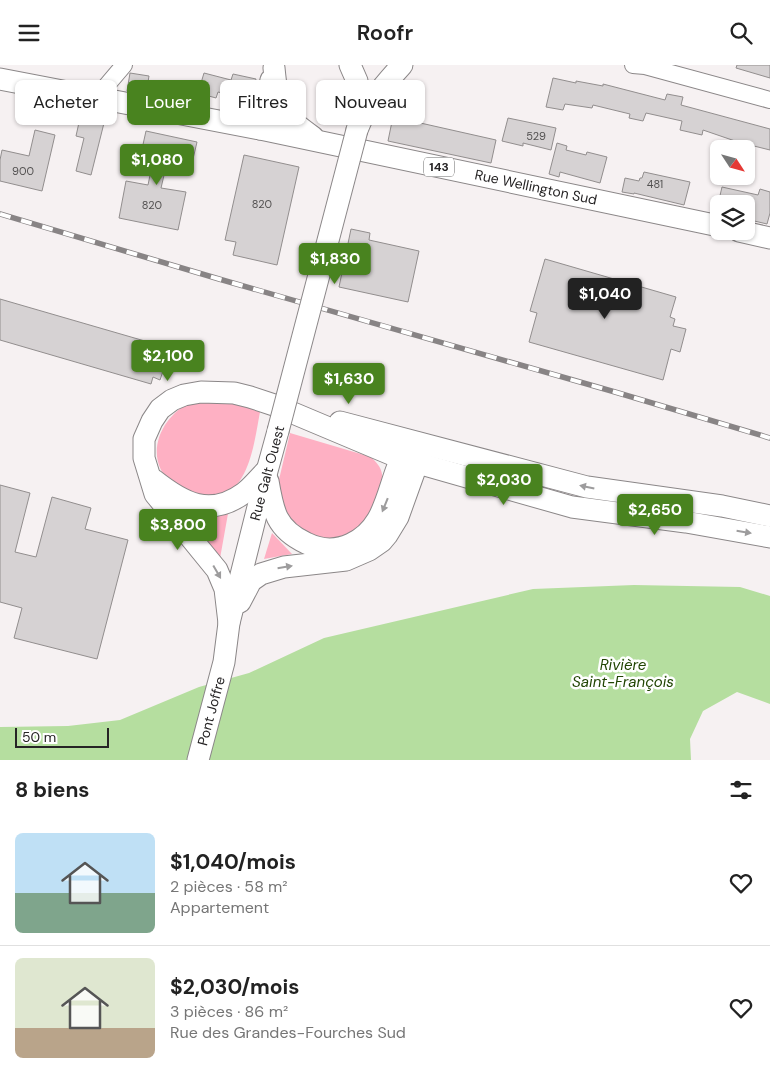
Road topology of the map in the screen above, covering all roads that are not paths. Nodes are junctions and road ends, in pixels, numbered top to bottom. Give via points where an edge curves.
1 (124, 65) edge
2 (350, 65) edge
3 (402, 65) edge
4 (633, 65) edge
5 (275, 66) edge
6 (0, 79) edge
7 (111, 80) edge
8 (356, 80) edge
9 (389, 80) edge
10 (15, 82) edge
11 (770, 100) edge
12 (117, 102) edge
13 (358, 125) edge
14 (260, 129) junction
15 (319, 142) junction
16 (710, 225) edge
17 (755, 235) edge
18 (770, 239) edge
19 (274, 405) junction
20 (413, 441) junction
21 (409, 461) junction
22 (266, 471) junction
23 (149, 476) junction
24 (770, 516) edge
25 (770, 537) edge
26 (230, 623) junction
27 (224, 662) joint
28 (198, 760) edge

1 - 7 street
2 - 8 main road
3 - 9 main road, Rue Galt Ouest
4 - 11 street
5 - 14 main road
5 - 15 main road via 281,105 291,122
6 - 10 main road, Rue Wellington Sud / 143
12 - 14 main road, Rue Wellington Sud / 143
13 - 22 main road, Rue Galt Ouest, bridge
14 - 15 main road, Rue Wellington Sud / 143
15 - 16 main road, Rue Wellington Sud / 143
17 - 18 main road
19 - 20 main road
19 - 21 main road
19 - 23 main road via 234,393 217,392 192,393 172,400 160,409 144,439 144,458
20 - 21 main road
24 -> 20 main road via 586,487
21 -> 22 main road via 373,527 355,543 333,549 307,543 281,524 272,509
21 -> 25 main road via 572,507
26 -> 21 main road via 251,581 260,574 284,567 346,560 382,541 398,517
22 - 23 main road via 244,493 226,503 208,507 182,501
22 - 26 main road, Rue Galt Ouest
23 -> 26 main road via 155,494 217,570 225,589
26 - 27 main road, Rue Galt Ouest
27 - 28 main road, Pont Joffre

